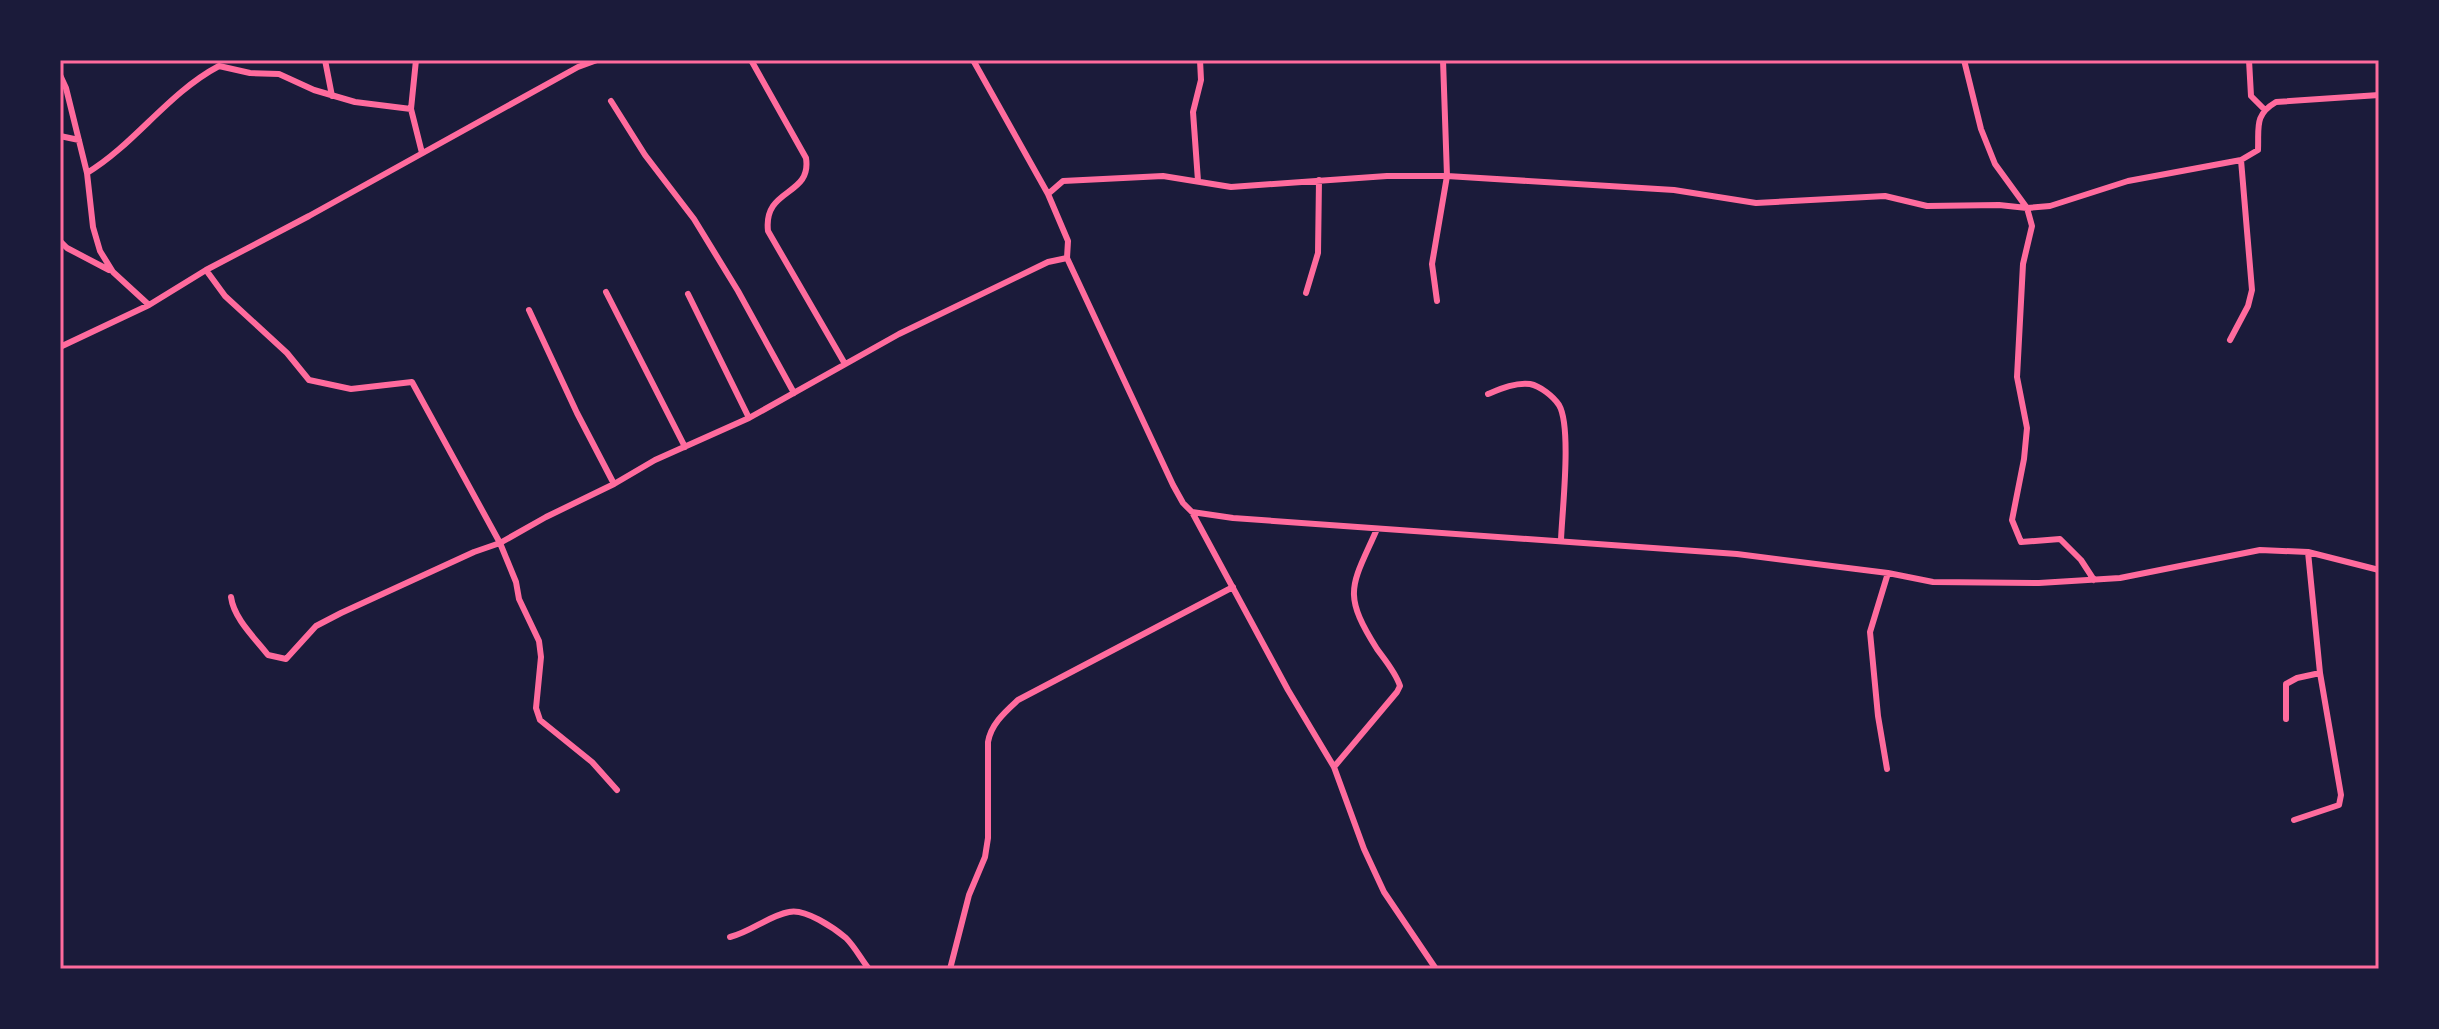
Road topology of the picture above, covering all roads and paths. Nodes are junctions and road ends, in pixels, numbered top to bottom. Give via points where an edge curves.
1 (325, 60) edge
2 (416, 60) edge
3 (597, 60) edge
4 (751, 60) edge
5 (973, 60) edge
6 (1200, 60) edge
7 (1443, 60) edge
8 (1964, 60) edge
9 (2249, 60) edge
10 (578, 63) edge
11 (60, 75) edge
12 (2379, 95) edge
13 (332, 96) junction
14 (611, 101) dead end
15 (411, 109) junction
16 (2264, 109) junction
17 (60, 136) edge
18 (79, 140) junction
19 (422, 153) junction
20 (2241, 160) junction
21 (87, 173) junction
22 (1447, 176) junction
23 (1319, 180) junction
24 (1198, 181) junction
25 (1048, 194) junction
26 (2027, 208) junction
27 (60, 241) edge
28 (1067, 258) junction
29 (206, 270) junction
30 (113, 272) junction
31 (606, 292) dead end
32 (1306, 293) dead end
33 (688, 294) dead end
34 (1437, 301) dead end
35 (149, 305) junction
36 (529, 310) dead end
37 (2230, 340) dead end
38 (60, 347) edge
39 (845, 364) junction
40 (794, 393) junction
41 (1488, 394) dead end
42 (749, 418) junction
43 (685, 447) junction
44 (614, 484) junction
45 (1192, 512) junction
46 (1377, 529) junction
47 (1561, 540) junction
48 (500, 543) junction
49 (2308, 552) junction
50 (2379, 570) edge
51 (1888, 573) junction
52 (2094, 580) junction
53 (1233, 587) junction
54 (231, 597) dead end
55 (2320, 673) junction
56 (2286, 719) dead end
57 (1334, 767) junction
58 (1887, 769) dead end
59 (617, 790) dead end
60 (2294, 820) dead end
61 (730, 937) dead end
62 (869, 969) edge
63 (950, 969) edge
64 (1436, 969) edge

1 - 13 street
2 - 15 street
3 - 10 street
4 - 39 street via 806,158 800,183 773,203 766,217 768,231
5 - 25 street
6 - 24 street via 1193,112
7 - 22 street
8 - 26 street via 1995,164
9 - 16 street via 2251,96
10 - 19 street
11 - 18 street
12 - 16 street via 2291,100
13 - 15 street
13 - 21 street via 279,74 219,66
14 - 40 street via 694,219
15 - 19 street
16 - 20 street via 2258,150
17 - 18 street
18 - 21 street
19 - 29 street
20 - 26 street via 2128,181 2050,206
20 - 37 street via 2252,290
21 - 30 street via 97,240
22 - 23 street
22 - 26 street via 1674,190 1756,203 1885,196 1927,206
22 - 34 street via 1432,264
23 - 24 street via 1231,187
23 - 32 street via 1318,253
24 - 25 street via 1163,176 1063,181
25 - 28 street via 1068,241
26 - 52 street via 2032,226 2023,264 2017,377 2027,428 2012,520 2021,542 2060,539
27 - 30 street
28 - 39 street via 1048,262
28 - 45 street via 1173,485
29 - 35 street
29 - 48 street via 309,380 351,389 412,382
30 - 35 street
31 - 43 street
33 - 42 street
35 - 38 street
36 - 44 street
39 - 40 street
40 - 42 street
41 - 47 street via 1530,384 1560,407 1566,427
42 - 43 street
43 - 44 street
44 - 48 street
45 - 46 street
45 - 53 street
46 - 47 street
46 - 57 street via 1354,581 1354,606 1400,686
47 - 51 street
48 - 54 street via 316,626 286,659 268,655 242,622
48 - 59 street via 539,641 540,720
49 - 50 street
49 - 52 street via 2260,550
49 - 55 street
51 - 52 street via 1933,582
51 - 58 street via 1870,632
53 - 57 street
53 - 63 street via 1018,700 1000,717 988,742 985,857
55 - 56 street via 2286,684
55 - 60 street via 2341,795 2339,805
57 - 64 street via 1371,867
61 - 62 street via 784,913 801,912 844,937

